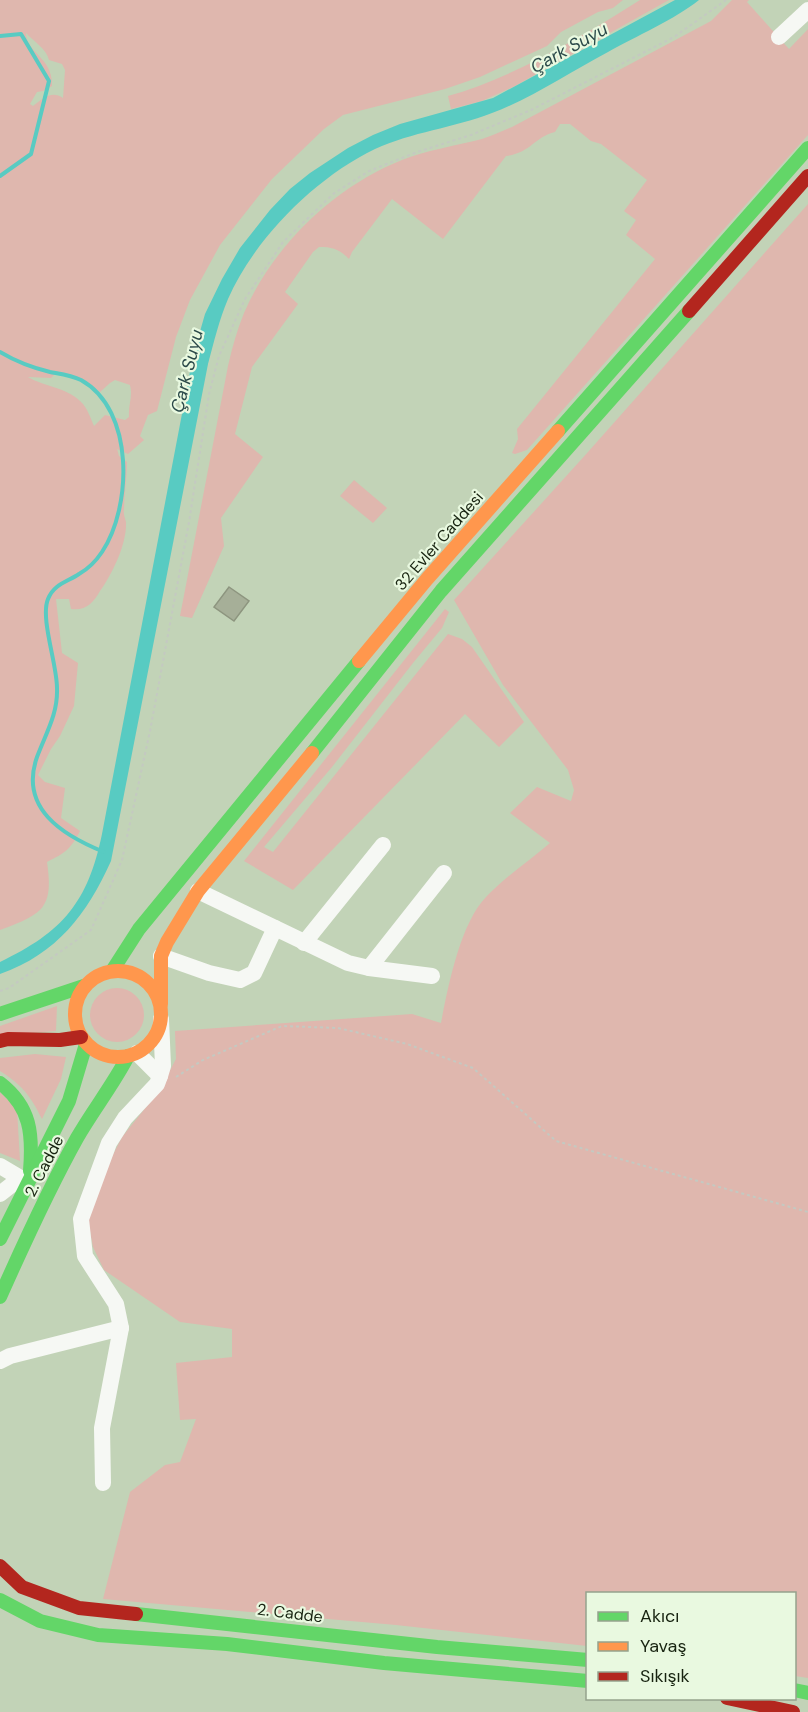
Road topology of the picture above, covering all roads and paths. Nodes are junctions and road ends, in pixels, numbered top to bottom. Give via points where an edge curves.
1 (726, 0) edge
2 (808, 10) edge
3 (779, 37) dead end
4 (808, 148) edge
5 (808, 176) edge
6 (383, 845) dead end
7 (444, 873) dead end
8 (198, 891) junction
9 (275, 928) junction
10 (304, 942) junction
11 (161, 957) junction
12 (369, 968) junction
13 (112, 971) junction
14 (432, 976) dead end
15 (84, 986) junction
16 (0, 991) edge
17 (161, 1012) junction
18 (0, 1014) edge
19 (84, 1040) junction
20 (0, 1041) edge
21 (133, 1054) junction
22 (158, 1080) junction
23 (0, 1083) edge
24 (0, 1166) edge
25 (25, 1179) junction
26 (0, 1194) edge
27 (808, 1212) edge
28 (0, 1239) edge
29 (0, 1297) edge
30 (121, 1328) junction
31 (0, 1361) edge
32 (103, 1483) dead end
33 (0, 1566) edge
34 (0, 1600) edge
35 (586, 1660) edge
36 (586, 1681) edge
37 (737, 1700) edge
38 (794, 1712) edge

1 - 16 path via 674,37 531,110 369,171 333,194 283,242 245,298 219,356 209,394 189,522 122,860 91,930
2 - 3 street
4 - 13 main road, 32 Evler Caddesi via 427,579 139,929
5 - 8 main road, 32 Evler Caddesi via 441,591
6 - 10 street
7 - 12 street
8 - 9 street
8 - 11 main road, 32 Evler Caddesi
9 - 10 street
9 - 11 street via 254,973 240,980
10 - 12 street via 348,963
11 - 17 main road, 32 Evler Caddesi
12 - 14 street
13 - 15 main road via 101,973
13 - 17 main road via 143,978 156,992
15 - 18 main road
15 - 19 main road via 74,1011
17 - 21 main road via 157,1032 149,1044
17 - 22 street via 163,1065
19 - 20 main road
19 - 21 main road via 98,1053 113,1057
19 - 25 main road, 2. Cadde via 69,1101
21 - 22 street
21 - 29 main road, 2. Cadde via 77,1138
22 - 27 path via 182,1074 203,1060 282,1026 338,1028 407,1044 473,1068 556,1141
22 - 30 street via 109,1143 81,1219 85,1256 116,1304
23 - 25 main road via 22,1106 29,1121 33,1149
24 - 25 street
25 - 26 street
25 - 28 main road, 2. Cadde
30 - 31 street
30 - 32 street via 102,1428
33 - 35 main road, 2. Cadde via 22,1587 79,1608
34 - 36 main road via 40,1621 98,1635 227,1644
37 - 38 main road

